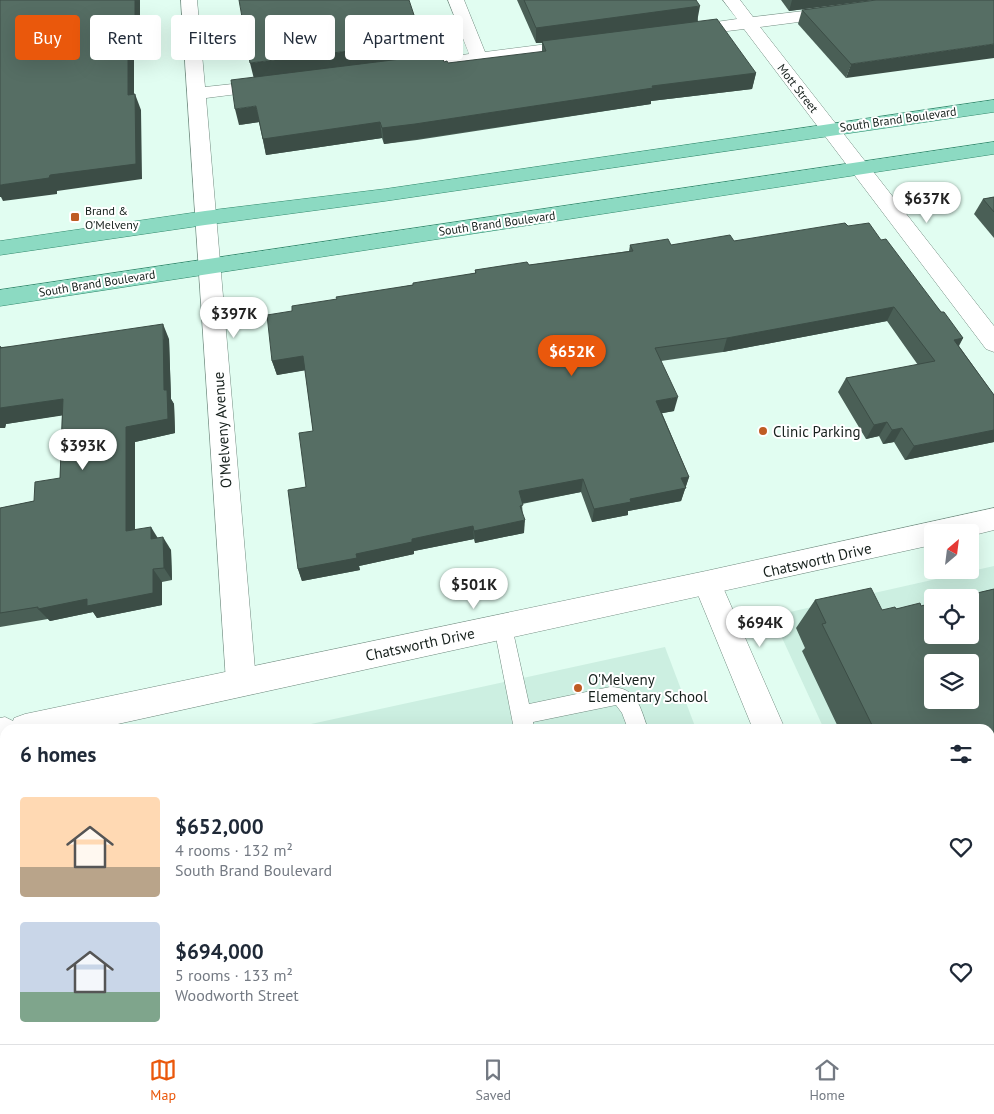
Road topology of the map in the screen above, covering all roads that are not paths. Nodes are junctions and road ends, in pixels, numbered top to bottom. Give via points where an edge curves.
1 (189, 0) edge
2 (456, 0) edge
3 (731, 0) edge
4 (852, 10) edge
5 (748, 23) junction
6 (672, 33) edge
7 (595, 43) edge
8 (479, 58) junction
9 (392, 69) edge
10 (284, 83) edge
11 (196, 94) junction
12 (994, 106) edge
13 (829, 128) junction
14 (994, 148) edge
15 (861, 168) junction
16 (205, 218) junction
17 (0, 248) edge
18 (209, 266) junction
19 (0, 298) edge
20 (994, 343) edge
21 (994, 519) edge
22 (972, 524) edge
23 (924, 536) edge
24 (708, 585) junction
25 (503, 627) junction
26 (241, 681) junction
27 (522, 722) edge
28 (48, 724) edge
29 (636, 724) edge
30 (768, 724) edge

1 - 11 street, O'Melveny Avenue
2 - 8 street
3 - 5 street, Mott Street
4 - 5 street
5 - 6 street
5 - 13 street, Mott Street
7 - 8 street
8 - 9 street
10 - 11 street
11 - 16 street, O'Melveny Avenue
12 - 13 main road, South Brand Boulevard
13 - 15 street, Mott Street
13 - 16 main road, South Brand Boulevard via 395,194
14 - 15 main road, South Brand Boulevard
15 - 18 main road, South Brand Boulevard
15 - 20 street, Mott Street
16 - 17 main road, South Brand Boulevard
16 - 18 street, O'Melveny Avenue
18 - 19 main road, South Brand Boulevard
18 - 26 street, O'Melveny Avenue
21 - 22 street
23 - 24 street, Chatsworth Drive
24 - 25 street, Chatsworth Drive
24 - 30 street
25 - 26 street, Chatsworth Drive
25 - 27 lane
26 - 28 street, Chatsworth Drive
27 - 29 lane via 610,696 622,696

